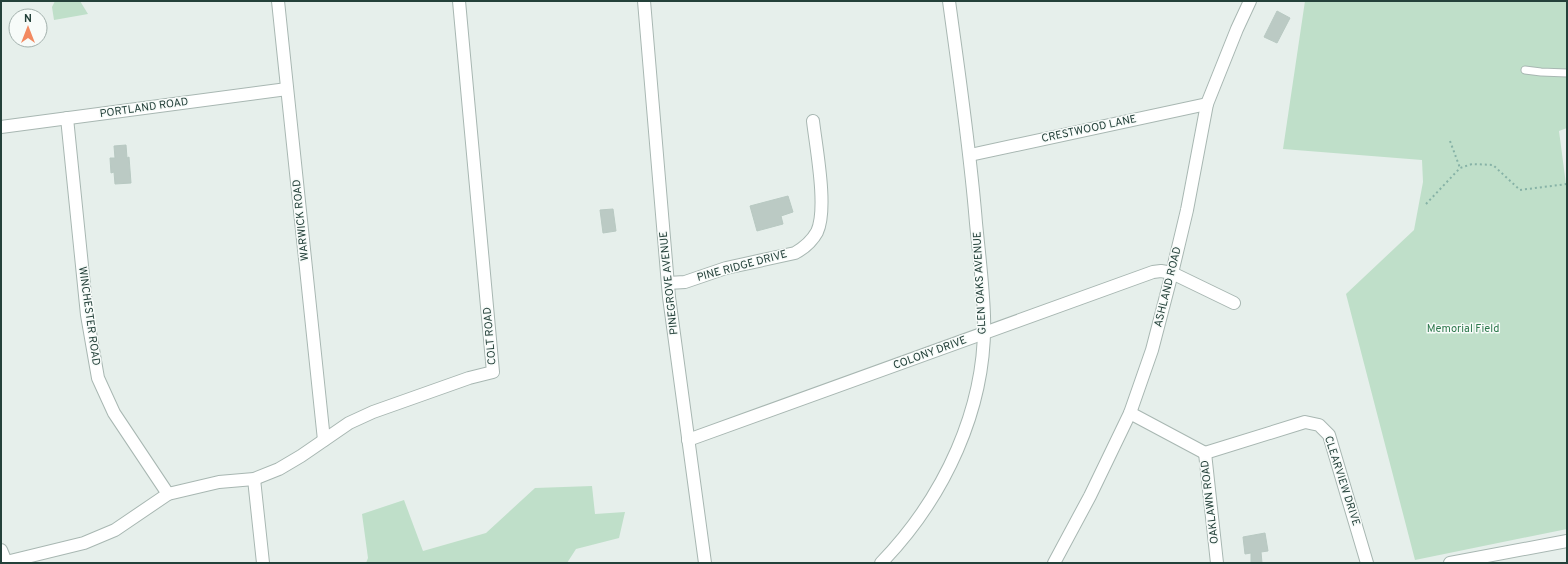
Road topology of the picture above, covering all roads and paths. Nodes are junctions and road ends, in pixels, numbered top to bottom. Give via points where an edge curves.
1 (278, 1) edge
2 (459, 1) edge
3 (644, 1) edge
4 (949, 1) edge
5 (1250, 1) edge
6 (1525, 70) dead end
7 (1567, 73) edge
8 (287, 89) junction
9 (1207, 104) junction
10 (67, 118) junction
11 (813, 121) dead end
12 (1, 127) edge
13 (1450, 141) dead end
14 (970, 155) junction
15 (1460, 168) junction
16 (1567, 184) edge
17 (1426, 204) dead end
18 (1172, 272) junction
19 (668, 283) junction
20 (1234, 303) dead end
21 (983, 333) junction
22 (1130, 413) junction
23 (324, 440) junction
24 (688, 440) junction
25 (1205, 453) junction
26 (254, 479) junction
27 (168, 494) junction
28 (1567, 541) edge
29 (1, 550) edge
30 (4, 562) edge
31 (263, 563) edge
32 (704, 563) edge
33 (881, 563) edge
34 (1054, 563) edge
35 (1217, 563) edge
36 (1368, 563) edge
37 (1450, 563) edge

1 - 8 street, WARWICK ROAD
2 - 23 street, COLT ROAD via 493,372 372,412 349,423
3 - 19 street, PINEGROVE AVENUE
4 - 14 street, GLEN OAKS AVENUE
5 - 9 street, ASHLAND ROAD via 1236,29
6 - 7 lane
8 - 10 street, PORTLAND ROAD
8 - 23 street, WARWICK ROAD
9 - 14 street, CRESTWOOD LANE
9 - 18 street, ASHLAND ROAD via 1187,210
10 - 12 street, PORTLAND ROAD
10 - 27 street, WINCHESTER ROAD via 87,315 98,378 114,413
11 - 19 street, PINE RIDGE DRIVE via 822,196 820,222 814,237 795,253 726,268 685,282
13 - 15 path
14 - 21 street, GLEN OAKS AVENUE via 984,316
15 - 16 path via 1472,164 1493,165 1520,190
15 - 17 path
18 - 20 street
18 - 21 street, COLONY DRIVE via 1153,272
18 - 22 street, ASHLAND ROAD via 1152,350
19 - 24 street, PINEGROVE AVENUE
21 - 24 street, COLONY DRIVE
21 - 33 street, GLEN OAKS AVENUE via 978,382 957,452 941,485 921,516 899,545
22 - 25 street, OAKLAWN ROAD
22 - 34 street, ASHLAND ROAD
23 - 26 street, COLT ROAD via 279,469
24 - 32 street, PINEGROVE AVENUE
25 - 35 street, OAKLAWN ROAD
25 - 36 street, CLEARVIEW DRIVE via 1305,422 1319,425 1329,435
26 - 27 street, COLT ROAD via 219,482
26 - 31 street
27 - 30 street via 115,530 84,543
28 - 37 street
29 - 30 street

